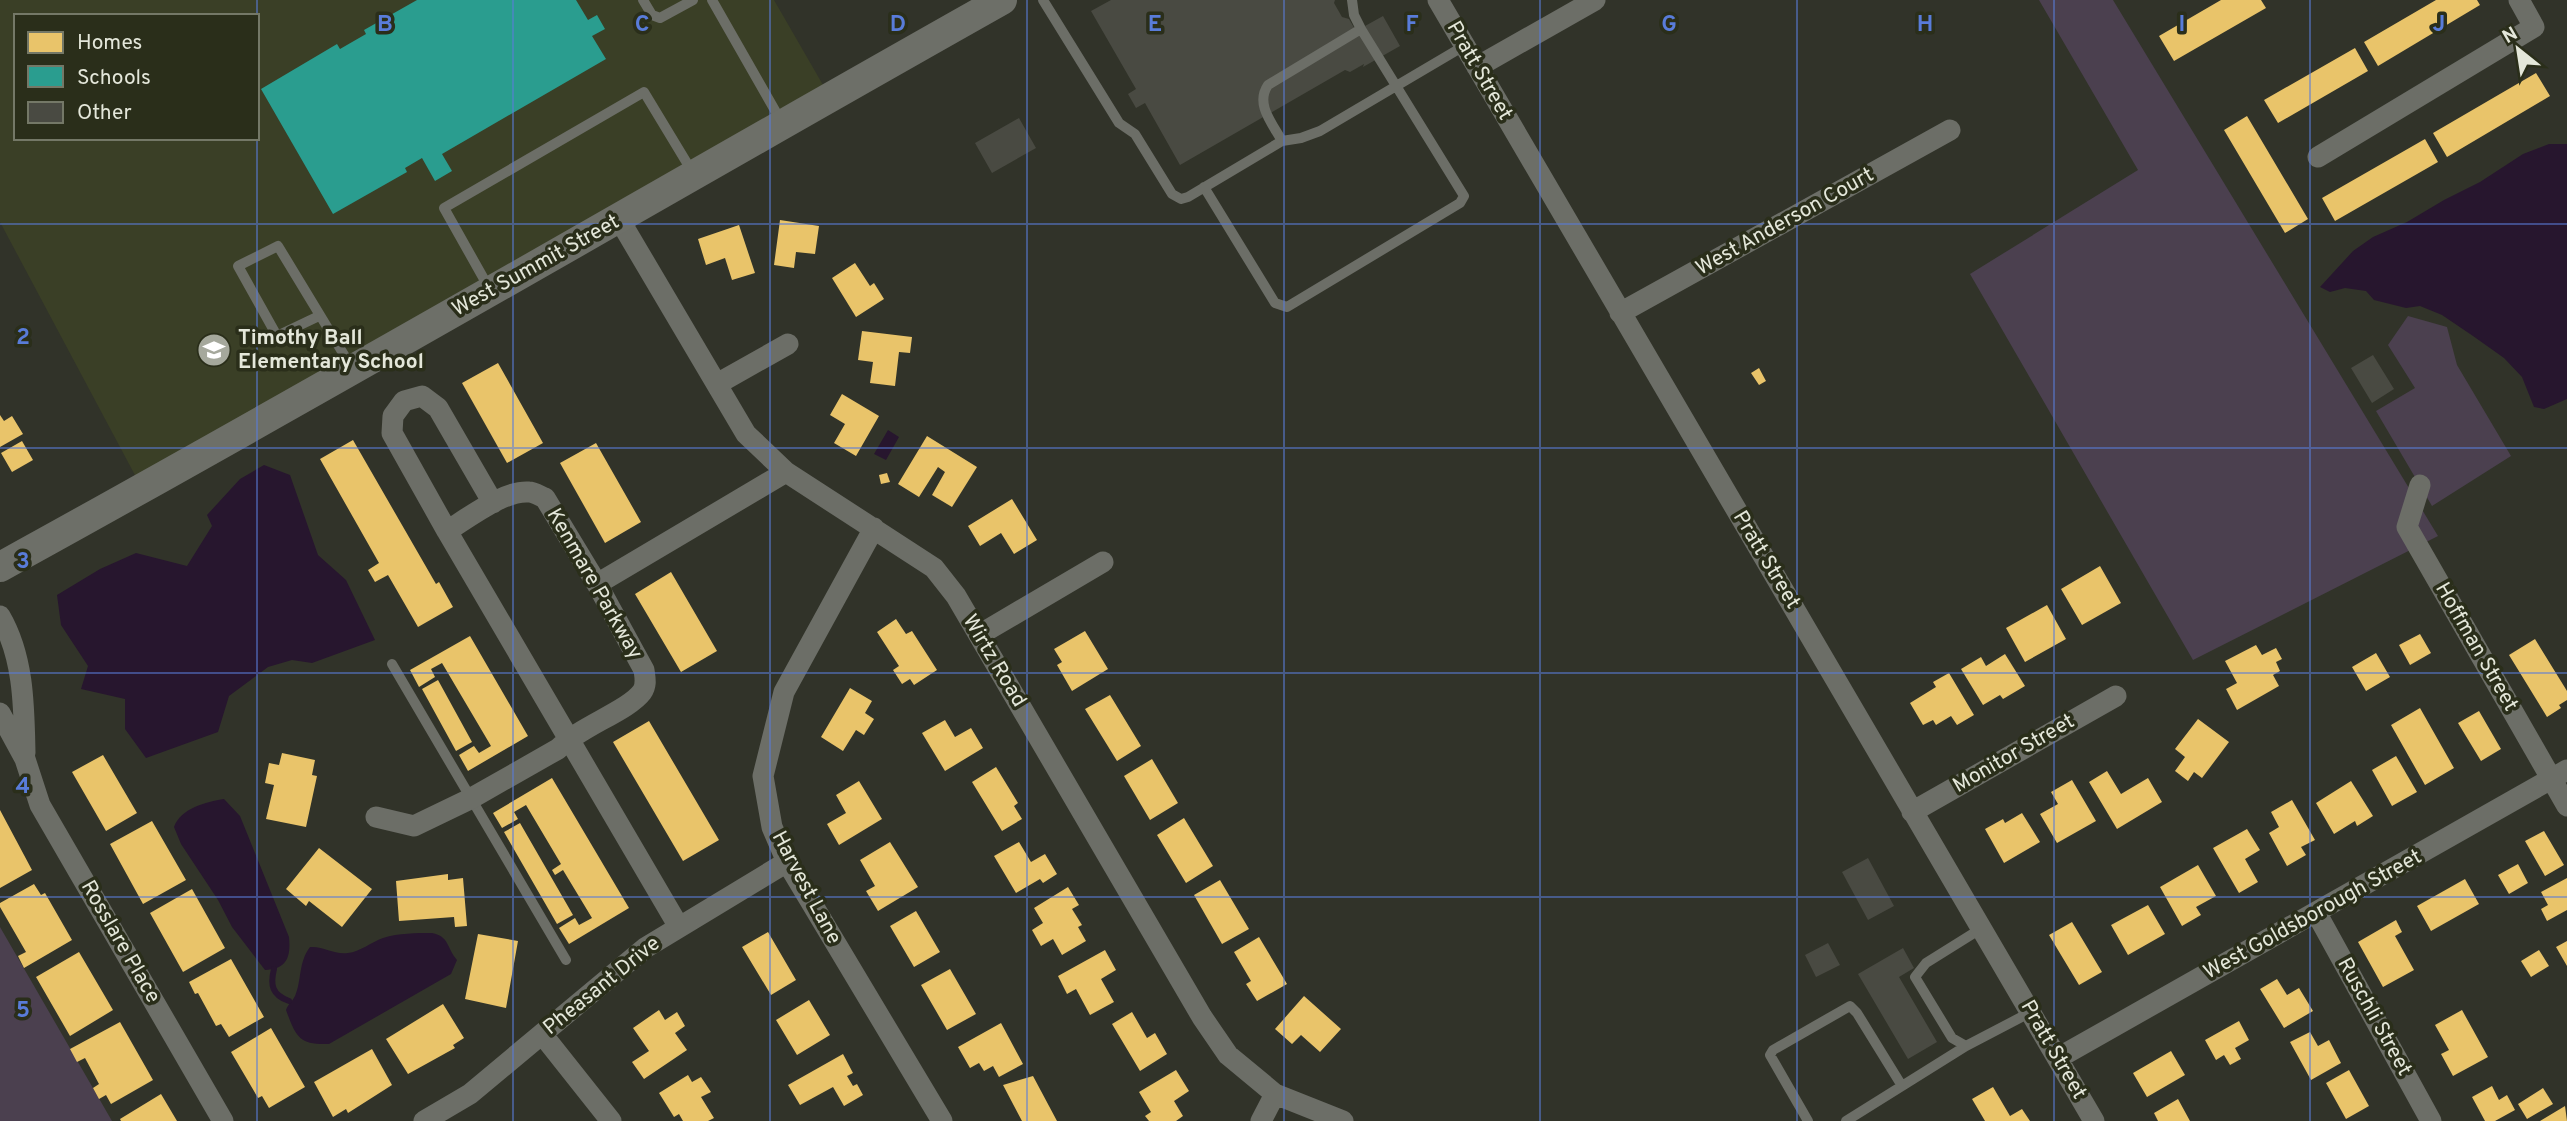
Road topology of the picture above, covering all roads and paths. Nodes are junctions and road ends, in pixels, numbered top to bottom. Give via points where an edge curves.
1 (643, 0) edge
2 (693, 0) edge
3 (712, 0) edge
4 (1002, 0) edge
5 (1043, 0) edge
6 (1352, 0) edge
7 (1438, 0) edge
8 (1595, 0) edge
9 (2519, 0) edge
10 (1361, 29) junction
11 (1464, 46) junction
12 (1477, 68) junction
13 (1396, 87) junction
14 (783, 124) junction
15 (1950, 130) dead end
16 (1282, 141) junction
17 (2318, 156) dead end
18 (694, 176) junction
19 (1205, 187) junction
20 (619, 219) junction
21 (491, 291) junction
22 (1620, 313) junction
23 (319, 316) junction
24 (788, 344) dead end
25 (352, 369) junction
26 (717, 384) junction
27 (786, 472) junction
28 (2420, 485) dead end
29 (493, 503) junction
30 (874, 528) junction
31 (447, 531) junction
32 (1103, 562) dead end
33 (0, 567) edge
34 (597, 584) junction
35 (0, 616) edge
36 (979, 635) junction
37 (392, 664) dead end
38 (2116, 696) dead end
39 (0, 713) edge
40 (569, 737) junction
41 (25, 759) junction
42 (2559, 775) edge
43 (470, 799) junction
44 (2567, 806) edge
45 (1912, 812) junction
46 (376, 817) dead end
47 (787, 862) junction
48 (2317, 914) junction
49 (679, 927) junction
50 (1982, 928) junction
51 (566, 960) dead end
52 (2031, 1012) junction
53 (542, 1034) junction
54 (1965, 1046) junction
55 (2058, 1058) junction
56 (1902, 1086) junction
57 (1275, 1094) junction
58 (223, 1121) edge
59 (424, 1121) edge
60 (611, 1121) edge
61 (942, 1121) edge
62 (1261, 1121) edge
63 (1343, 1121) edge
64 (1808, 1121) edge
65 (1846, 1121) edge
66 (2094, 1121) edge
67 (2431, 1121) edge

1 - 2 lane via 652,15 660,18
3 - 14 lane
4 - 14 street, West Summit Street
5 - 19 lane via 1119,123 1135,134 1172,194 1181,199
6 - 10 lane
7 - 11 street, Pratt Street
8 - 12 street
9 - 17 street via 2533,27
10 - 13 lane
10 - 16 lane via 1268,85 1262,102
11 - 12 street, Pratt Street
11 - 13 lane
12 - 22 street, Pratt Street
13 - 16 lane via 1320,131
13 - 19 lane via 1464,196 1460,203 1287,307 1275,303
14 - 18 street, West Summit Street
15 - 22 street, West Anderson Court
16 - 19 lane
18 - 20 street, West Summit Street
18 - 21 lane via 644,92 444,208
20 - 21 street, West Summit Street
20 - 26 street, Wirtz Road
21 - 25 street, West Summit Street
22 - 45 street, Pratt Street
23 - 23 lane via 278,246 238,266 278,336
23 - 25 lane
24 - 26 street
25 - 33 street, West Summit Street
26 - 27 street, Wirtz Road via 746,434
27 - 30 street, Wirtz Road
27 - 34 street
28 - 42 street, Hoffman Street via 2407,527
29 - 31 street, Kenmare Parkway
29 - 31 street via 438,408 422,396 404,401 393,416 393,433
29 - 34 street, Kenmare Parkway via 516,493 545,498
30 - 36 street, Wirtz Road via 934,568
30 - 47 street, Harvest Lane via 784,692 763,776 772,827
31 - 40 street
32 - 36 street
34 - 40 street, Kenmare Parkway via 644,670 646,683 627,704
35 - 41 street, Rosslare Place via 9,632 24,693
36 - 57 street, Wirtz Road via 1202,1017 1228,1055
37 - 43 lane
38 - 45 street, Monitor Street
39 - 41 street, Rosslare Place
40 - 43 street via 558,749
40 - 49 street
41 - 58 street, Rosslare Place via 40,805
42 - 44 street, Hoffman Street
42 - 48 street, West Goldsborough Street
43 - 46 street via 414,826
43 - 51 lane
45 - 50 street, Pratt Street
47 - 49 street, Pheasant Drive
47 - 61 street, Harvest Lane
48 - 55 street, West Goldsborough Street
48 - 67 street, Ruschli Street
49 - 53 street, Pheasant Drive via 645,948
50 - 52 street, Pratt Street
50 - 54 lane via 1926,963 1915,977 1952,1038
52 - 54 lane
52 - 55 street, Pratt Street
53 - 59 street, Pheasant Drive via 470,1094
53 - 60 street
54 - 56 lane
55 - 66 street, Pratt Street
56 - 64 lane via 1850,1006 1770,1055
56 - 65 lane
57 - 62 street
57 - 63 street, Wirtz Road

